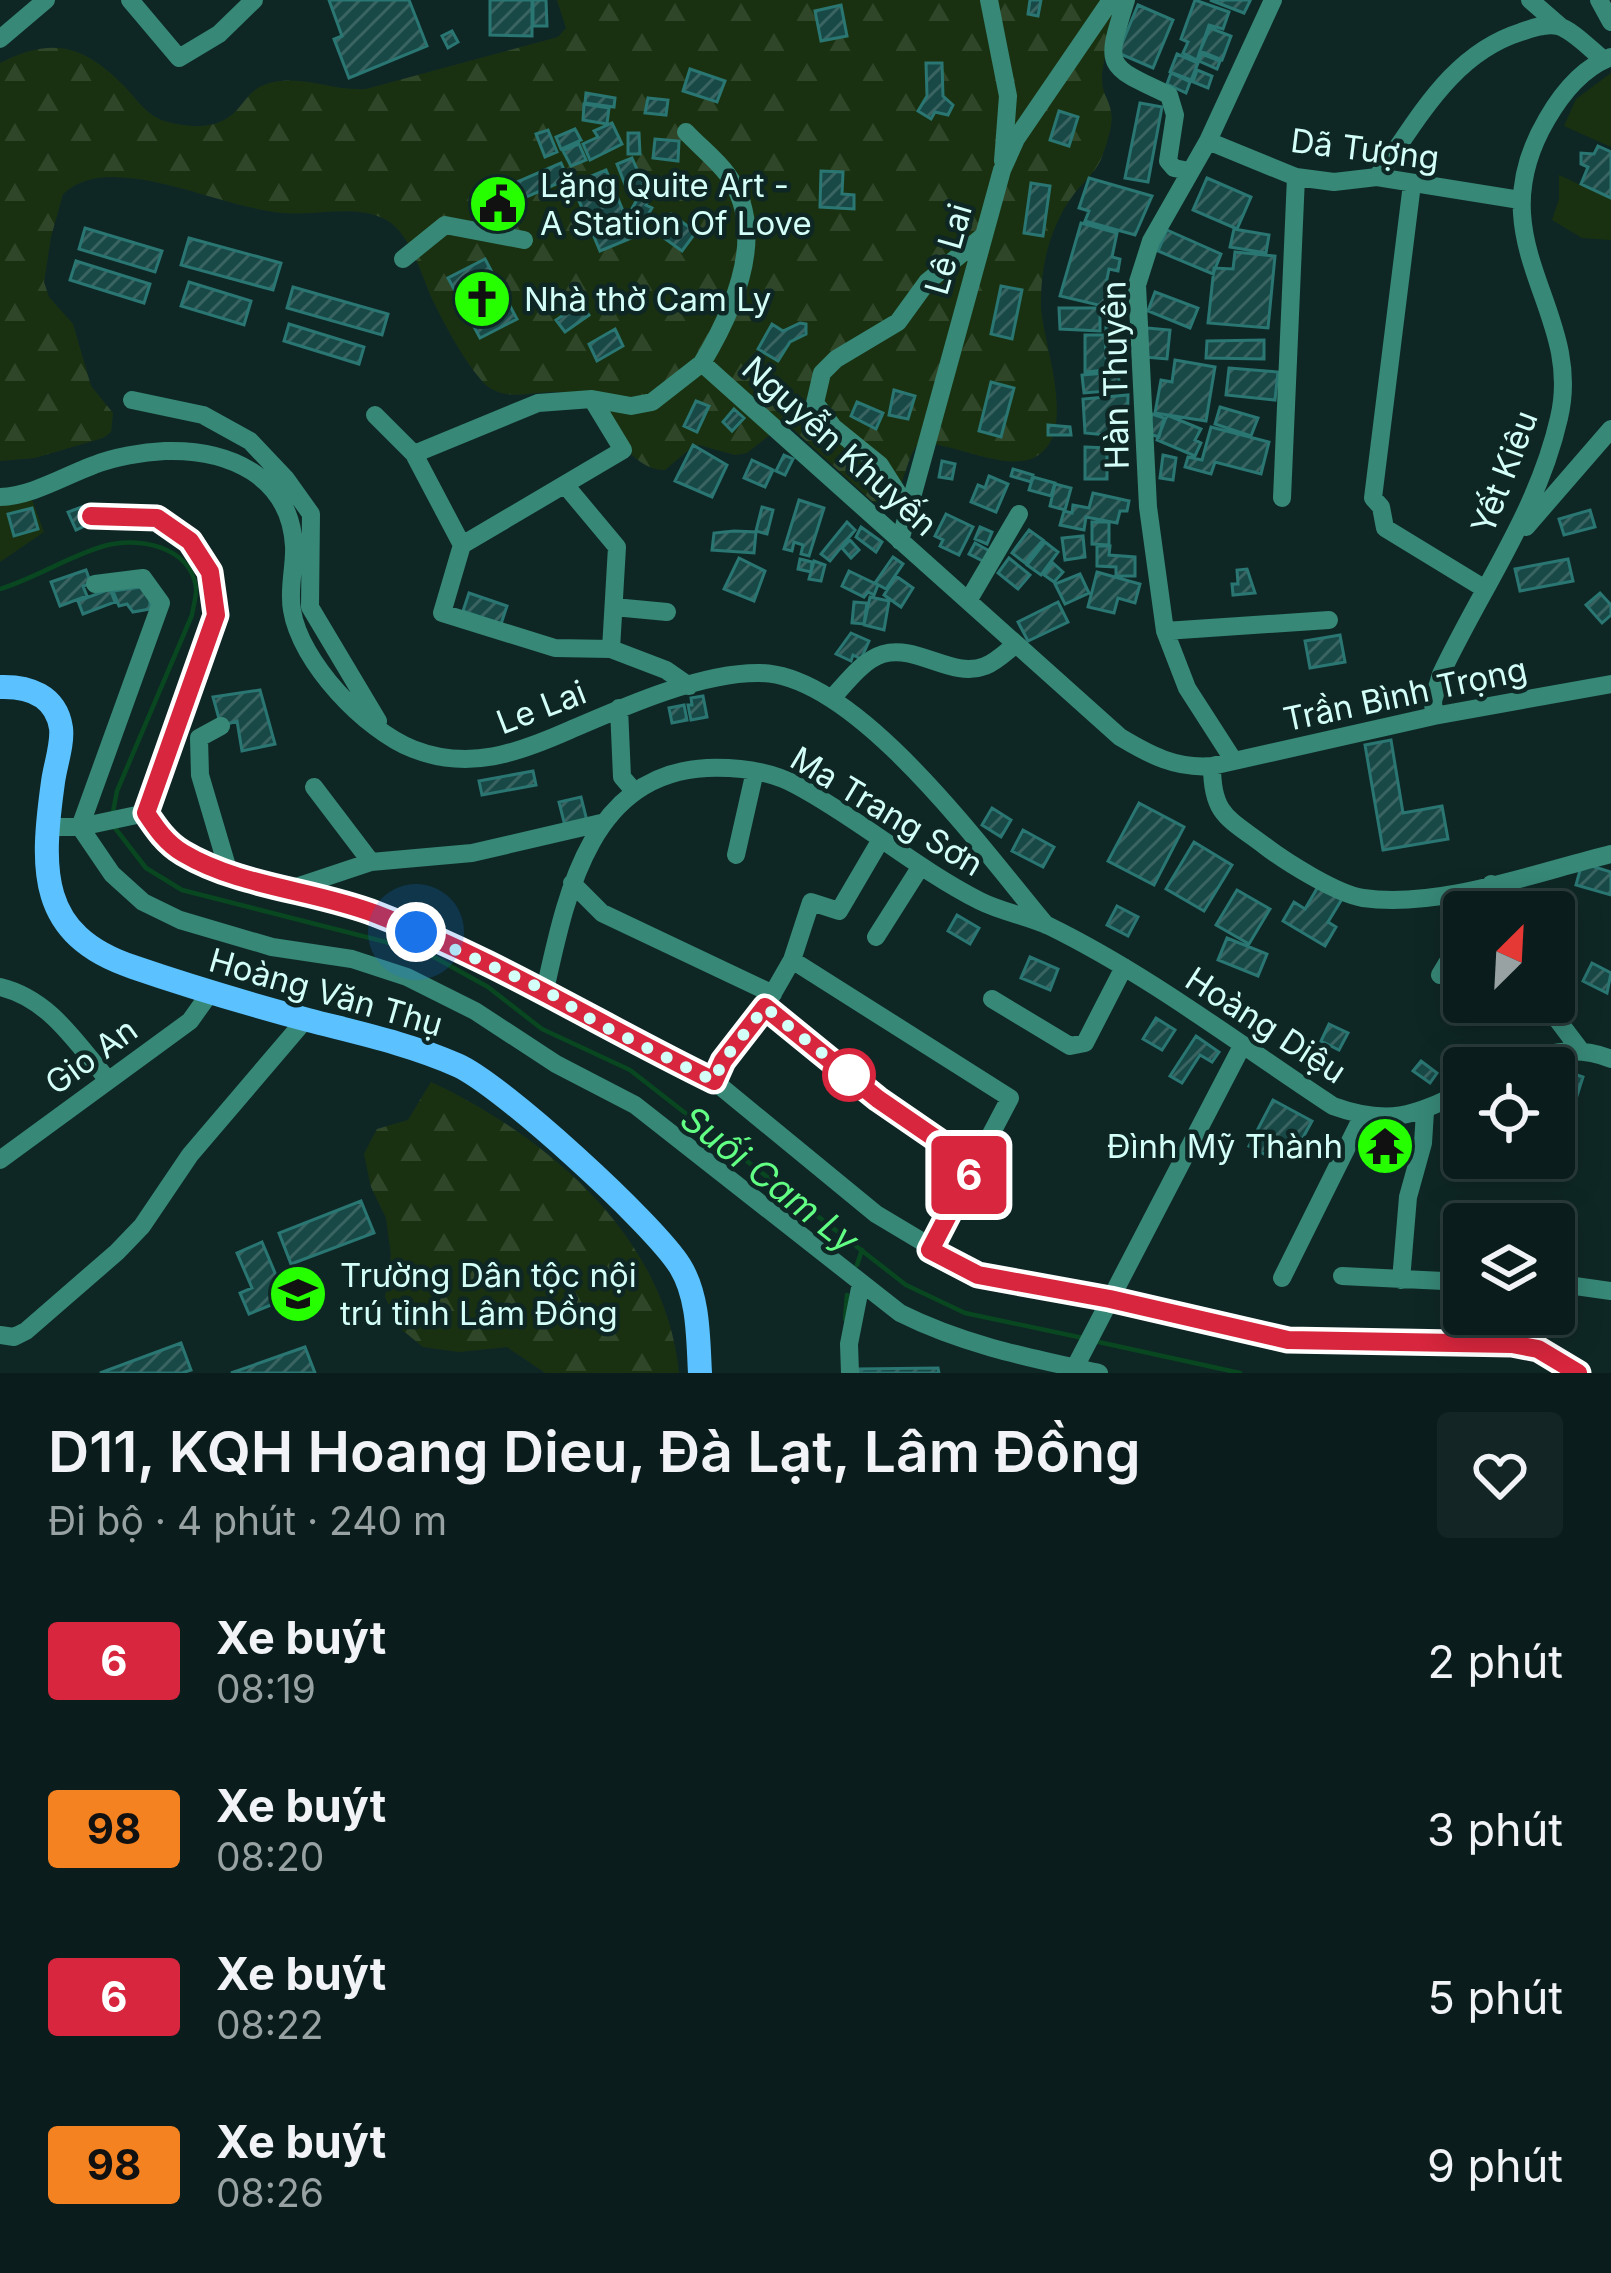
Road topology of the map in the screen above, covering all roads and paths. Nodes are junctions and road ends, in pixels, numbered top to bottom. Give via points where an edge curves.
1 (46, 0) edge
2 (130, 0) edge
3 (254, 0) edge
4 (989, 0) edge
5 (1111, 0) edge
6 (1126, 0) edge
7 (1273, 0) edge
8 (1530, 0) edge
9 (1599, 0) edge
10 (1611, 22) edge
11 (1560, 26) junction
12 (0, 39) edge
13 (1607, 58) edge
14 (686, 132) dead end
15 (1208, 141) junction
16 (1002, 170) junction
17 (1189, 171) junction
18 (1296, 177) junction
19 (1377, 177) junction
20 (1412, 184) junction
21 (1520, 200) junction
22 (983, 236) junction
23 (524, 240) dead end
24 (403, 259) dead end
25 (702, 363) junction
26 (592, 399) junction
27 (132, 400) dead end
28 (374, 415) dead end
29 (1611, 429) edge
30 (414, 454) junction
31 (566, 485) junction
32 (0, 497) edge
33 (1282, 498) dead end
34 (908, 508) junction
35 (1019, 514) dead end
36 (91, 516) dead end
37 (901, 541) junction
38 (462, 545) junction
39 (1508, 549) junction
40 (95, 584) dead end
41 (1485, 589) junction
42 (968, 602) junction
43 (614, 607) junction
44 (667, 612) dead end
45 (1328, 620) dead end
46 (1165, 631) junction
47 (1016, 644) junction
48 (611, 649) junction
49 (1611, 684) edge
50 (0, 686) edge
51 (689, 686) junction
52 (833, 697) junction
53 (619, 708) junction
54 (1434, 716) junction
55 (221, 726) dead end
56 (383, 731) junction
57 (1234, 761) junction
58 (1212, 766) junction
59 (754, 771) junction
60 (314, 788) dead end
61 (634, 791) junction
62 (146, 813) junction
63 (602, 823) junction
64 (47, 827) junction
65 (80, 827) junction
66 (880, 841) junction
67 (1611, 854) edge
68 (736, 855) dead end
69 (371, 862) junction
70 (921, 866) junction
71 (230, 873) junction
72 (572, 883) junction
73 (1491, 884) junction
74 (288, 889) junction
75 (1488, 891) edge
76 (1046, 925) junction
77 (876, 938) dead end
78 (791, 960) junction
79 (1124, 968) junction
80 (1443, 971) edge
81 (1440, 975) dead end
82 (0, 987) edge
83 (545, 990) junction
84 (210, 993) junction
85 (992, 999) dead end
86 (769, 1001) junction
87 (307, 1019) junction
88 (1560, 1023) edge
89 (1242, 1046) junction
90 (1581, 1051) junction
91 (1575, 1052) edge
92 (1611, 1059) edge
93 (108, 1080) junction
94 (714, 1081) junction
95 (1443, 1102) edge
96 (1425, 1112) junction
97 (1363, 1117) junction
98 (0, 1160) edge
99 (974, 1165) junction
100 (930, 1250) junction
101 (1342, 1276) dead end
102 (1282, 1278) dead end
103 (1401, 1280) junction
104 (1443, 1281) edge
105 (860, 1283) junction
106 (1575, 1286) edge
107 (1611, 1291) edge
108 (1110, 1299) junction
109 (0, 1335) edge
110 (1074, 1371) edge
111 (700, 1373) edge
112 (850, 1373) edge
113 (1099, 1373) edge
114 (1578, 1373) edge

1 - 12 street
2 - 3 street via 178,58
4 - 16 street via 1008,96
5 - 16 street, Lê Lai
6 - 17 street via 1113,61 1168,95 1175,115 1168,160
7 - 15 street, Hàn Thuyên
8 - 11 street
9 - 10 street
11 - 13 street
11 - 19 street via 1496,40 1464,61
13 - 21 street, Yết Kiêu via 1562,94 1544,123
14 - 25 street via 728,175 745,214 737,294
15 - 17 street, Hàn Thuyên
15 - 18 street, Dã Tượng
16 - 22 street, Lê Lai
17 - 46 street, Hàn Thuyên via 1150,241 1137,285 1148,507
18 - 19 street, Dã Tượng
18 - 33 street
19 - 20 street, Dã Tượng
20 - 21 street, Dã Tượng
20 - 41 street via 1373,498 1384,528
21 - 39 street, Yết Kiêu via 1563,385 1540,482
22 - 34 street, Lê Lai
22 - 34 street via 927,282 898,322 822,373 815,403 880,465
23 - 24 street via 445,225
25 - 26 street, Nguyễn Khuyến via 652,401
25 - 37 street, Nguyễn Khuyến
26 - 30 street, Nguyễn Khuyến via 538,403
26 - 31 street via 622,450
27 - 56 street via 203,415 250,440 286,479 311,514 310,607
28 - 30 street
29 - 39 street
30 - 38 street
31 - 38 street
31 - 43 street via 617,547
32 - 56 street, Le Lai via 100,462 165,451 229,458 268,483 289,512 292,610 305,646 326,679
34 - 37 street, Lê Lai
35 - 42 street
36 - 62 street via 157,518 190,541 210,572 216,615
37 - 42 street, Nguyễn Khuyến
38 - 48 street via 442,613 555,648
39 - 41 street, Yết Kiêu
40 - 65 street via 142,578 161,603
41 - 54 street, Yết Kiêu via 1441,674
42 - 47 street, Nguyễn Khuyến
43 - 44 street
43 - 48 street
45 - 46 street
46 - 57 street, Hàn Thuyên via 1186,688
47 - 52 street via 985,667 882,654
47 - 58 street, Nguyễn Khuyến via 1120,737 1159,760
48 - 51 street
49 - 54 street, Trần Bình Trọng
50 - 64 main road, Hoàng Văn Thụ via 28,687 45,698 61,726
51 - 52 street, Le Lai via 758,673 792,677
51 - 53 street, Le Lai
52 - 76 street, Le Lai via 876,733
53 - 56 street, Le Lai via 483,760 446,759
53 - 61 street via 622,777
54 - 57 street, Trần Bình Trọng
55 - 71 street via 200,738 200,775
57 - 58 street, Trần Bình Trọng
58 - 73 street via 1220,809 1275,854 1360,898
59 - 61 street, Ma Trang Sơn via 688,769
59 - 66 street, Ma Trang Sơn via 794,784
59 - 68 street
60 - 69 street
61 - 63 street, Ma Trang Sơn
62 - 65 street
62 - 71 street via 183,854
63 - 69 street via 472,853
63 - 72 street, Ma Trang Sơn
64 - 65 street
64 - 84 main road, Hoàng Văn Thụ via 48,882 82,944
65 - 105 street via 112,874 180,920 352,959 475,1011 635,1105
66 - 70 street, Ma Trang Sơn
66 - 78 street via 839,911 811,902
67 - 73 street
69 - 74 street
70 - 76 street, Ma Trang Sơn via 983,903
70 - 77 street
71 - 74 street
72 - 83 street, Ma Trang Sơn
72 - 86 street via 602,913
73 - 75 street
74 - 83 street via 374,913
76 - 79 street, Hoàng Diệu
78 - 86 street
78 - 99 street via 1010,1098
79 - 85 street via 1085,1043 1070,1046
79 - 89 street, Hoàng Diệu
80 - 81 street
82 - 93 street via 48,1010
83 - 94 street
84 - 87 main road, Hoàng Văn Thụ
84 - 93 street, Gio An via 190,1021
86 - 94 street
86 - 99 street via 878,1099
87 - 109 street via 117,1252 26,1331
87 - 111 main road, Hoàng Văn Thụ via 461,1066 504,1095 682,1268 698,1317
88 - 90 street
89 - 97 street, Hoàng Diệu
89 - 108 street
90 - 91 street
90 - 92 street
93 - 98 street, Gio An
94 - 100 street
95 - 96 street, Hoàng Diệu
96 - 97 street, Hoàng Diệu
96 - 103 street
97 - 102 street
99 - 100 street
100 - 108 street via 978,1275
101 - 103 street
103 - 104 street
105 - 110 street via 943,1334
105 - 112 street
106 - 107 street
108 - 110 street
108 - 114 street via 1288,1340 1512,1344
110 - 113 street

